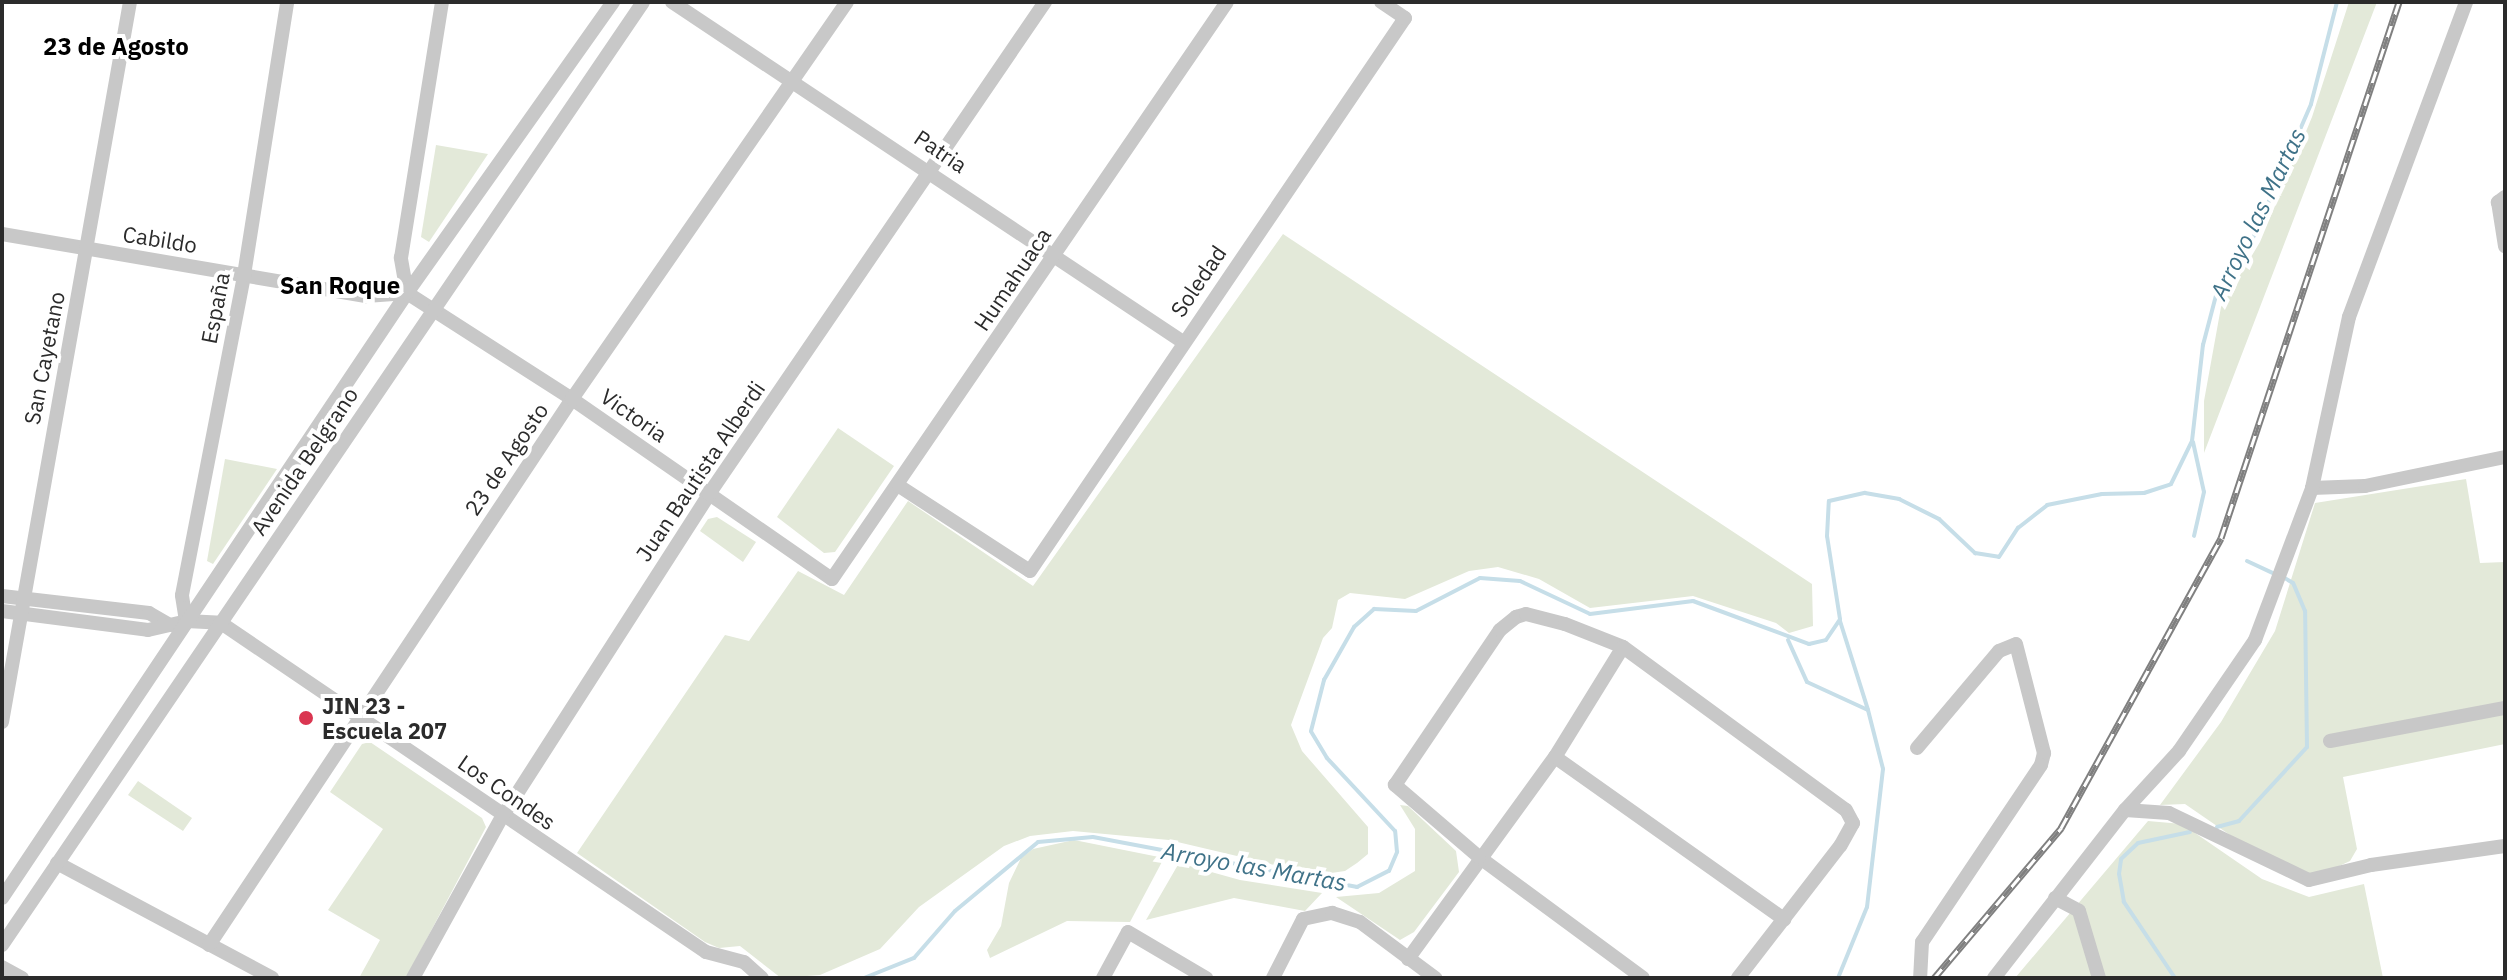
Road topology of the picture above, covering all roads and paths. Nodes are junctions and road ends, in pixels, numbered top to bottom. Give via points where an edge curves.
1 (130, 2) edge
2 (287, 2) edge
3 (442, 2) edge
4 (613, 2) edge
5 (643, 2) edge
6 (672, 2) edge
7 (847, 2) edge
8 (1045, 2) edge
9 (1227, 2) edge
10 (1381, 2) edge
11 (2466, 2) edge
12 (794, 79) junction
13 (932, 171) junction
14 (2502, 200) edge
15 (2, 234) edge
16 (2505, 246) edge
17 (87, 249) junction
18 (1054, 255) junction
19 (244, 275) junction
20 (407, 293) junction
21 (435, 308) junction
22 (1183, 342) junction
23 (572, 399) junction
24 (2505, 457) edge
25 (899, 486) junction
26 (2312, 488) junction
27 (709, 494) junction
28 (832, 579) joint
29 (2, 596) edge
30 (20, 606) junction
31 (2, 611) edge
32 (186, 621) junction
33 (221, 623) junction
34 (1623, 647) junction
35 (2505, 708) edge
36 (360, 715) junction
37 (2, 722) edge
38 (2330, 741) dead end
39 (1917, 748) dead end
40 (1555, 757) junction
41 (2125, 810) junction
42 (502, 817) junction
43 (2505, 846) edge
44 (1479, 857) junction
45 (57, 863) junction
46 (2, 898) edge
47 (2055, 898) junction
48 (1784, 919) junction
49 (2, 945) edge
50 (209, 945) junction
51 (1408, 959) junction
52 (2, 967) edge
53 (22, 978) edge
54 (272, 978) edge
55 (413, 978) edge
56 (762, 978) edge
57 (1103, 978) edge
58 (1206, 978) edge
59 (1273, 978) edge
60 (1435, 978) edge
61 (1643, 978) edge
62 (1738, 978) edge
63 (1920, 978) edge
64 (1994, 978) edge
65 (2099, 978) edge

1 - 17 street, San Cayetano
2 - 19 street, España
3 - 20 street via 401,258
4 - 20 street, Avenida Belgrano
5 - 21 street, Avenida Belgrano
6 - 12 street, Patria
7 - 12 street, 23 de Agosto
8 - 13 street, Juan Bautista Alberdi
9 - 18 street, Humahuaca
10 - 22 street, Soledad via 1405,18
11 - 26 street via 2349,317
12 - 13 street, Patria
12 - 23 street, 23 de Agosto
13 - 18 street, Patria
13 - 27 street, Juan Bautista Alberdi
14 - 16 street
15 - 17 street, Cabildo
17 - 19 street, Cabildo
17 - 30 street, San Cayetano
18 - 22 street, Patria
18 - 25 street, Humahuaca
19 - 20 street, Cabildo via 366,296
19 - 32 street, España via 182,595
20 - 21 street, Victoria
20 - 32 street, Avenida Belgrano
21 - 23 street, Victoria
21 - 33 street, Avenida Belgrano
22 - 25 street, Soledad via 1030,571
23 - 27 street, Victoria
23 - 36 street, 23 de Agosto
24 - 26 street via 2365,486
25 - 28 street, Humahuaca
26 - 41 street via 2255,640 2179,751
27 - 28 street, Victoria
27 - 42 street, Juan Bautista Alberdi
29 - 30 street
30 - 31 street
30 - 32 street via 149,613 170,625
30 - 37 street, San Cayetano
32 - 33 street
32 - 46 street, Avenida Belgrano
33 - 36 street, Los Condes
33 - 45 street, Avenida Belgrano
34 - 40 street
34 - 44 street via 1526,614 1500,630 1395,785
34 - 48 street via 1846,810 1853,823
35 - 38 street
36 - 42 street, Los Condes
36 - 50 street, 23 de Agosto
39 - 63 street via 1999,651 2016,644 2044,753 2041,765 1922,942
40 - 44 street
40 - 48 street
41 - 43 street via 2169,813 2300,878
41 - 47 street
42 - 55 street, Juan Bautista Alberdi
42 - 56 street, Los Condes via 706,952 744,962
44 - 51 street
44 - 61 street
45 - 49 street, Avenida Belgrano
45 - 50 street
47 - 64 street
47 - 65 street via 2079,911
48 - 62 street
50 - 54 street
51 - 59 street via 1360,922 1332,913 1303,919
51 - 60 street
52 - 53 street
57 - 58 street via 1128,932

